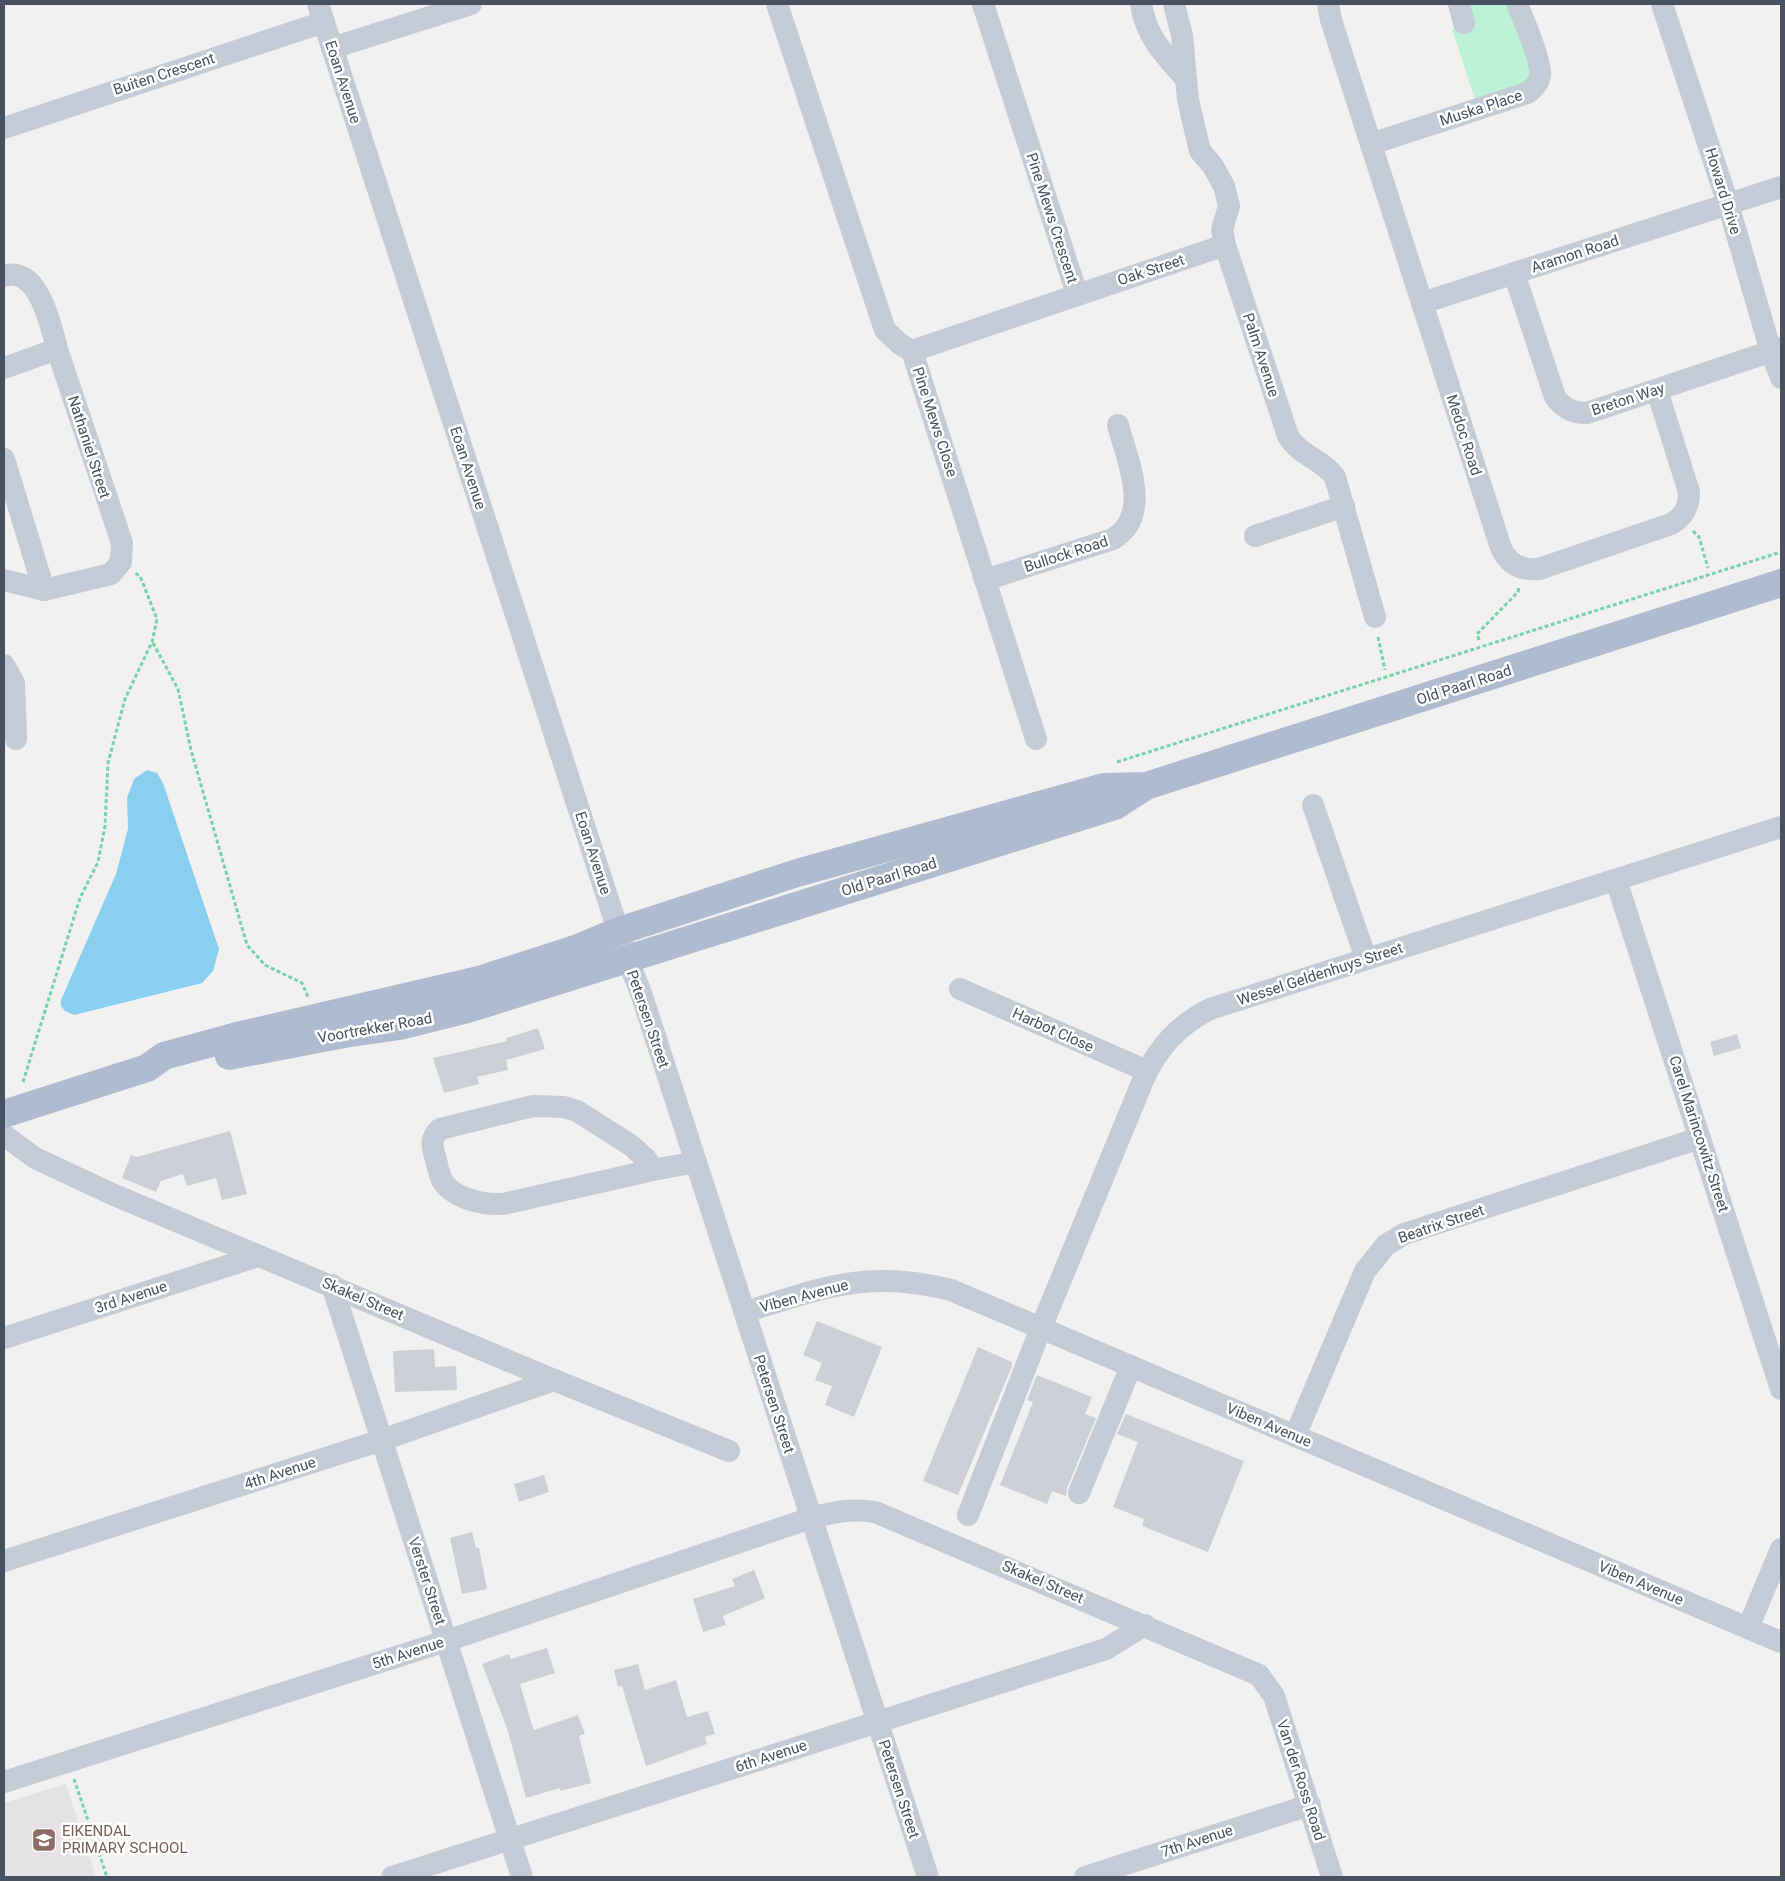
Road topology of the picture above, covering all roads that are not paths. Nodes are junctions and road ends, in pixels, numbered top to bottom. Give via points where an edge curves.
1 (471, 4) edge
2 (777, 4) edge
3 (983, 4) edge
4 (1328, 4) edge
5 (1517, 4) edge
6 (1662, 4) edge
7 (1175, 6) edge
8 (321, 13) edge
9 (1143, 13) edge
10 (332, 48) junction
11 (1186, 78) junction
12 (4, 128) edge
13 (1371, 144) junction
14 (1781, 187) edge
15 (1728, 204) junction
16 (1225, 245) junction
17 (1514, 273) junction
18 (4, 276) edge
19 (1077, 294) junction
20 (1422, 303) junction
21 (57, 349) junction
22 (1776, 350) edge
23 (912, 351) junction
24 (4, 368) edge
25 (1781, 378) edge
26 (1657, 390) junction
27 (1118, 425) dead end
28 (4, 459) edge
29 (1344, 506) junction
30 (1255, 536) dead end
31 (4, 580) edge
32 (985, 580) junction
33 (1781, 583) edge
34 (44, 590) junction
35 (1375, 617) road end
36 (4, 665) edge
37 (16, 739) dead end
38 (1036, 739) dead end
39 (1146, 786) junction
40 (1313, 805) dead end
41 (1781, 827) edge
42 (1616, 880) junction
43 (620, 931) junction
44 (627, 958) junction
45 (1366, 959) junction
46 (960, 989) dead end
47 (147, 1068) junction
48 (1147, 1071) junction
49 (4, 1114) edge
50 (4, 1135) edge
51 (1700, 1138) junction
52 (696, 1162) junction
53 (653, 1170) junction
54 (258, 1256) junction
55 (332, 1285) junction
56 (744, 1312) junction
57 (1041, 1328) junction
58 (4, 1338) edge
59 (1131, 1366) junction
60 (554, 1380) junction
61 (1781, 1389) edge
62 (1295, 1436) junction
63 (382, 1440) junction
64 (729, 1450) dead end
65 (1079, 1493) dead end
66 (968, 1515) dead end
67 (811, 1518) junction
68 (1781, 1549) edge
69 (4, 1561) edge
70 (1145, 1625) junction
71 (1748, 1628) junction
72 (446, 1640) junction
73 (1781, 1642) edge
74 (1268, 1684) joint
75 (877, 1722) junction
76 (4, 1782) edge
77 (1310, 1805) junction
78 (510, 1839) junction
79 (392, 1877) edge
80 (522, 1877) edge
81 (928, 1877) edge
82 (1085, 1877) edge
83 (1332, 1877) edge

1 - 10 street
2 - 23 street, Pine Mews Close via 885,330
3 - 19 street, Pine Mews Crescent
4 - 13 street, Medoc Road via 1330,20
5 - 13 street, Muska Place via 1540,68 1533,90
6 - 15 street, Howard Drive
7 - 9 street, Palm Avenue
7 - 11 street, Palm Avenue via 1182,35
8 - 10 street, Eoan Avenue
8 - 12 street, Buiten Crescent
9 - 11 street, Palm Avenue via 1155,44
10 - 43 street, Eoan Avenue
11 - 16 street, Palm Avenue via 1200,150 1224,186 1229,206 1222,230
13 - 20 street, Medoc Road
14 - 15 street, Aramon Road
15 - 17 street, Aramon Road
15 - 22 street, Howard Drive
16 - 19 street, Oak Street
16 - 29 street, Palm Avenue via 1288,436 1298,448 1333,474
17 - 20 street, Aramon Road
17 - 26 street, Breton Way via 1555,397 1564,407 1587,413
18 - 21 street, Nathaniel Street via 9,274 23,278 35,286 50,320
19 - 23 street, Pine Mews Crescent
20 - 26 street, Medoc Road via 1502,551 1511,562 1523,568 1539,569 1671,524 1688,508 1689,492
21 - 24 street
21 - 34 street, Nathaniel Street via 122,543 121,562 111,574
22 - 25 street, Howard Drive
22 - 26 street, Breton Way
23 - 32 street, Pine Mews Close
27 - 32 street, Bullock Road via 1135,494 1128,528 1113,539
28 - 34 street
29 - 30 street
29 - 35 street, Palm Avenue
31 - 34 street
32 - 38 street, Pine Mews Close
33 - 39 main road, Old Paarl Road
36 - 37 street via 14,683
39 - 43 main road, Old Paarl Road via 1104,787 797,873
39 - 44 main road, Old Paarl Road via 1116,806
40 - 45 street
41 - 42 street, Wessel Geldenhuys Street
42 - 45 street, Wessel Geldenhuys Street
42 - 51 street, Carel Marincowitz Street
43 - 44 street, Petersen Street
43 - 47 main road, Voortrekker Road via 480,980 237,1036 164,1056
44 - 47 main road, Voortrekker Road via 468,1009 400,1026 170,1069
44 - 52 street, Petersen Street
45 - 48 street, Wessel Geldenhuys Street via 1194,1017 1167,1040
46 - 48 street, Harbot Close
47 - 49 main road, Voortrekker Road
48 - 57 street, Wessel Geldenhuys Street
50 - 54 street, Skakel Street via 35,1158
51 - 61 street, Carel Marincowitz Street
51 - 62 street, Beatrix Street via 1404,1234 1386,1245 1366,1271
52 - 53 street
52 - 56 street, Petersen Street
53 - 53 street via 632,1146 577,1111 564,1107 533,1106 440,1129 432,1145 442,1181 478,1202 490,1204 503,1204
54 - 55 street, Skakel Street
54 - 58 street, 3rd Avenue
55 - 60 street, Skakel Street
55 - 63 street, Verster Street
56 - 57 street, Viben Avenue via 826,1286 870,1280 903,1281 951,1290
56 - 67 street, Petersen Street
57 - 59 street, Viben Avenue
57 - 66 street, Wessel Geldenhuys Street
59 - 62 street, Viben Avenue
59 - 65 street
60 - 63 street, 4th Avenue
60 - 64 street, Skakel Street
62 - 71 street, Viben Avenue
63 - 69 street, 4th Avenue
63 - 72 street, Verster Street
67 - 70 street, Skakel Street via 847,1510 875,1512
67 - 72 street, 5th Avenue
67 - 75 street, Petersen Street
68 - 71 street
70 - 74 street, Skakel Street via 1247,1668
70 - 75 street, 6th Avenue via 1106,1649
71 - 73 street, Viben Avenue
72 - 76 street, 5th Avenue
72 - 78 street, Verster Street
74 - 77 street, Van der Ross Road
75 - 78 street, 6th Avenue
75 - 81 street, Petersen Street
77 - 82 street, 7th Avenue
77 - 83 street, Van der Ross Road
78 - 79 street, 6th Avenue
78 - 80 street, Verster Street

